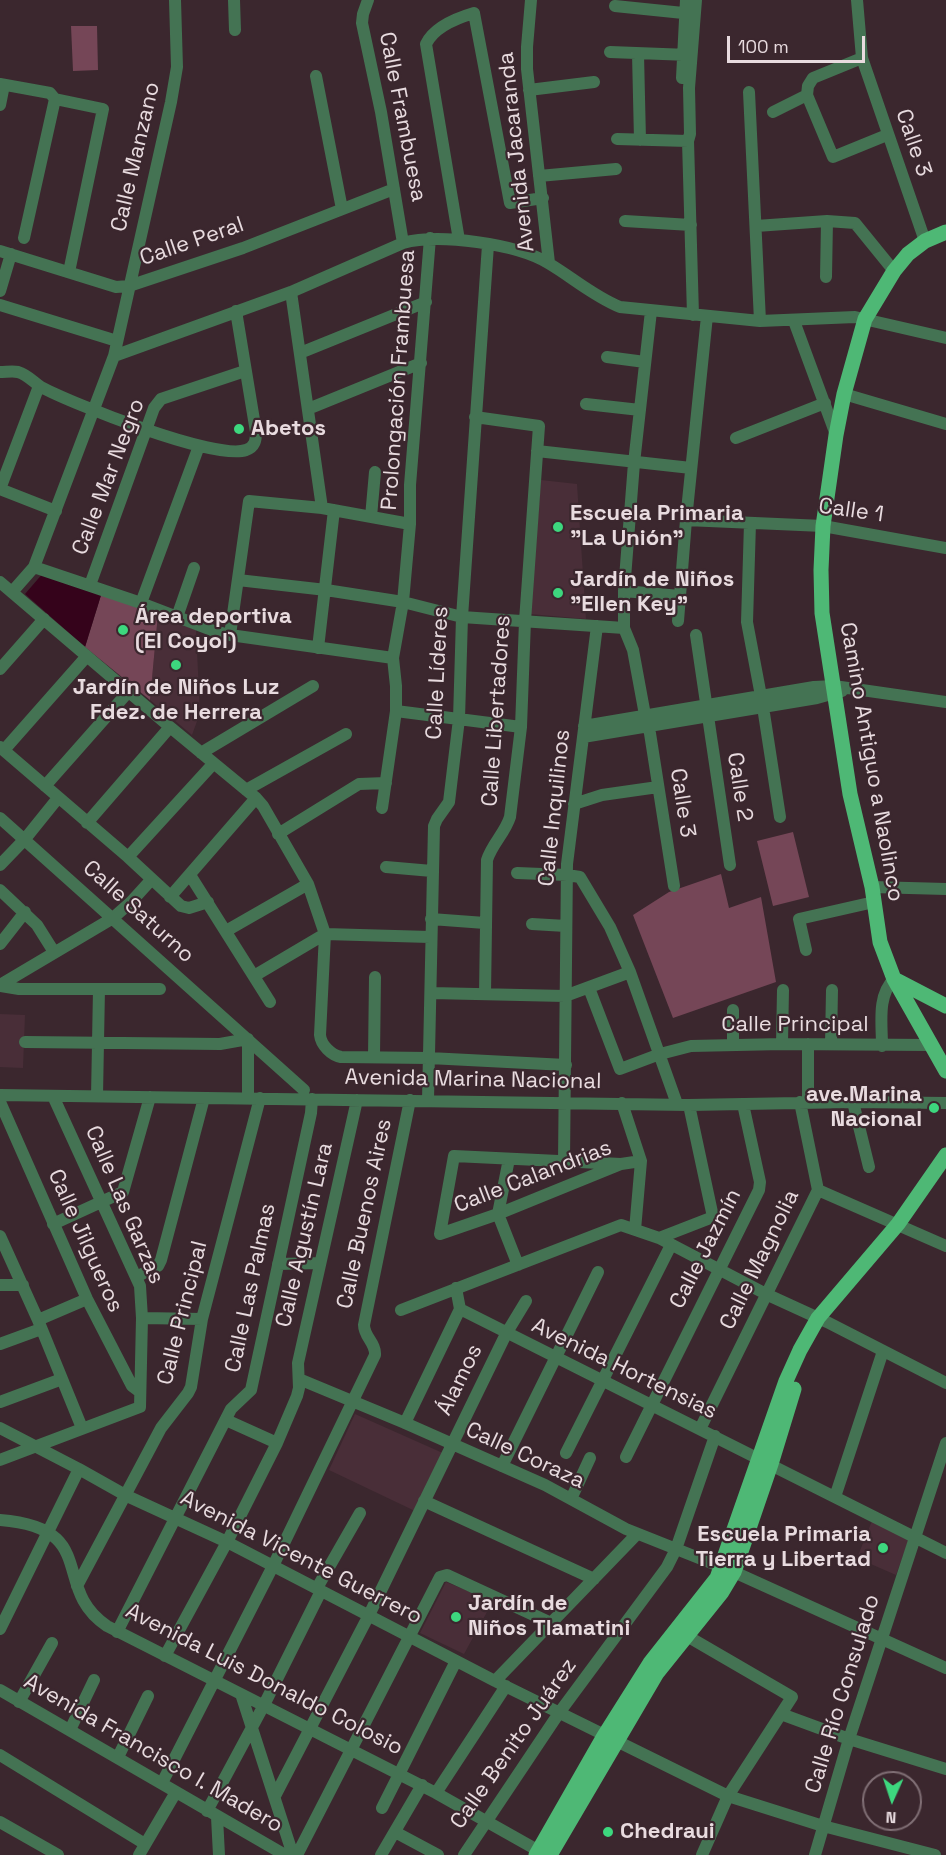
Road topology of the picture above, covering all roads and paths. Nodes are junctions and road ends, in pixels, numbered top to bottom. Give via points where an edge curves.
1 (175, 0) edge
2 (234, 0) edge
3 (368, 0) edge
4 (531, 0) edge
5 (696, 0) edge
6 (857, 0) edge
7 (615, 6) dead end
8 (689, 9) edge
9 (235, 30) dead end
10 (610, 52) dead end
11 (638, 54) junction
12 (686, 55) junction
13 (862, 58) junction
14 (316, 76) dead end
15 (594, 82) dead end
16 (2, 84) edge
17 (529, 90) junction
18 (749, 92) dead end
19 (807, 95) junction
20 (55, 99) junction
21 (0, 105) edge
22 (772, 112) dead end
23 (887, 135) junction
24 (617, 139) dead end
25 (640, 140) junction
26 (688, 141) junction
27 (616, 169) dead end
28 (539, 176) junction
29 (394, 189) junction
30 (543, 198) junction
31 (342, 209) junction
32 (625, 221) dead end
33 (827, 221) junction
34 (691, 225) junction
35 (756, 226) junction
36 (946, 232) edge
37 (24, 237) dead end
38 (430, 238) junction
39 (459, 240) junction
40 (925, 241) junction
41 (403, 243) junction
42 (488, 245) junction
43 (6, 253) edge
44 (549, 263) junction
45 (894, 271) junction
46 (69, 272) junction
47 (826, 277) dead end
48 (129, 286) junction
49 (0, 291) edge
50 (291, 292) junction
51 (426, 302) junction
52 (0, 305) edge
53 (236, 311) junction
54 (651, 311) junction
55 (693, 315) junction
56 (706, 316) junction
57 (865, 319) junction
58 (760, 321) junction
59 (794, 321) junction
60 (946, 338) edge
61 (117, 341) junction
62 (300, 353) junction
63 (114, 356) junction
64 (607, 357) dead end
65 (645, 362) junction
66 (421, 363) junction
67 (245, 371) junction
68 (0, 372) edge
69 (39, 386) junction
70 (844, 394) junction
71 (825, 403) junction
72 (586, 404) dead end
73 (308, 409) junction
74 (94, 410) junction
75 (640, 410) junction
76 (475, 417) junction
77 (946, 424) edge
78 (147, 429) junction
79 (836, 435) junction
80 (736, 438) dead end
81 (199, 446) junction
82 (537, 451) junction
83 (634, 463) junction
84 (691, 468) junction
85 (375, 472) dead end
86 (0, 489) edge
87 (328, 509) junction
88 (56, 511) junction
89 (372, 517) junction
90 (686, 520) junction
91 (750, 523) junction
92 (410, 524) junction
93 (823, 526) junction
94 (946, 548) edge
95 (34, 567) junction
96 (194, 568) dead end
97 (238, 580) junction
98 (90, 585) junction
99 (4, 587) edge
100 (326, 590) junction
101 (624, 591) junction
102 (680, 596) junction
103 (403, 602) junction
104 (141, 603) junction
105 (462, 616) junction
106 (177, 617) junction
107 (44, 619) junction
108 (525, 621) junction
109 (678, 621) dead end
110 (597, 626) junction
111 (624, 628) junction
112 (230, 635) junction
113 (696, 635) dead end
114 (318, 648) junction
115 (87, 656) junction
116 (393, 658) junction
117 (0, 669) edge
118 (313, 686) dead end
119 (840, 690) junction
120 (129, 691) junction
121 (762, 701) junction
122 (946, 702) edge
123 (396, 711) junction
124 (707, 711) junction
125 (459, 719) junction
126 (647, 721) junction
127 (170, 727) junction
128 (521, 727) junction
129 (584, 731) junction
130 (346, 734) dead end
131 (2, 749) edge
132 (201, 753) junction
133 (213, 764) junction
134 (386, 783) junction
135 (45, 786) junction
136 (658, 787) junction
137 (251, 794) junction
138 (58, 798) junction
139 (574, 804) junction
140 (382, 808) dead end
141 (780, 817) dead end
142 (0, 818) edge
143 (87, 823) junction
144 (278, 834) junction
145 (25, 839) junction
146 (128, 857) junction
147 (0, 865) edge
148 (730, 865) dead end
149 (386, 867) dead end
150 (432, 871) junction
151 (517, 873) dead end
152 (190, 874) junction
153 (567, 875) junction
154 (151, 880) junction
155 (308, 884) junction
156 (674, 886) dead end
157 (946, 889) edge
158 (0, 890) edge
159 (873, 895) junction
160 (170, 897) junction
161 (208, 902) junction
162 (25, 912) junction
163 (113, 918) junction
164 (431, 920) junction
165 (485, 923) junction
166 (532, 924) dead end
167 (566, 926) junction
168 (226, 931) junction
169 (325, 934) junction
170 (430, 937) junction
171 (0, 944) edge
172 (806, 950) dead end
173 (54, 952) junction
174 (630, 972) junction
175 (254, 976) junction
176 (375, 977) dead end
177 (894, 979) junction
178 (0, 985) edge
179 (589, 988) junction
180 (99, 989) junction
181 (160, 989) dead end
182 (783, 990) dead end
183 (832, 990) dead end
184 (431, 993) junction
185 (484, 994) junction
186 (565, 996) junction
187 (270, 1002) dead end
188 (946, 1006) edge
189 (734, 1010) dead end
190 (248, 1039) junction
191 (25, 1042) dead end
192 (98, 1043) junction
193 (782, 1044) junction
194 (808, 1044) junction
195 (831, 1044) junction
196 (733, 1045) junction
197 (931, 1045) junction
198 (882, 1046) junction
199 (660, 1054) junction
200 (374, 1056) junction
201 (429, 1058) junction
202 (566, 1065) junction
203 (946, 1071) edge
204 (0, 1095) edge
205 (308, 1095) junction
206 (53, 1096) junction
207 (97, 1096) junction
208 (150, 1097) junction
209 (204, 1098) junction
210 (254, 1098) junction
211 (357, 1100) junction
212 (410, 1100) junction
213 (428, 1100) junction
214 (0, 1102) edge
215 (566, 1102) junction
216 (803, 1102) junction
217 (853, 1102) junction
218 (622, 1103) junction
219 (946, 1103) edge
220 (743, 1104) junction
221 (683, 1105) junction
222 (946, 1155) edge
223 (509, 1159) junction
224 (564, 1161) junction
225 (641, 1161) junction
226 (621, 1164) junction
227 (869, 1167) dead end
228 (946, 1170) edge
229 (818, 1190) junction
230 (101, 1202) junction
231 (498, 1214) junction
232 (53, 1224) junction
233 (902, 1226) junction
234 (635, 1230) junction
235 (0, 1236) edge
236 (658, 1238) junction
237 (671, 1245) junction
238 (946, 1246) edge
239 (320, 1263) junction
240 (278, 1264) junction
241 (518, 1265) junction
242 (719, 1270) junction
243 (598, 1272) dead end
244 (136, 1277) junction
245 (0, 1285) edge
246 (23, 1285) junction
247 (456, 1288) junction
248 (768, 1295) junction
249 (87, 1299) junction
250 (526, 1301) dead end
251 (460, 1309) junction
252 (401, 1310) dead end
253 (142, 1318) junction
254 (202, 1319) junction
255 (823, 1320) junction
256 (40, 1324) junction
257 (506, 1334) junction
258 (0, 1344) edge
259 (883, 1351) junction
260 (556, 1358) junction
261 (62, 1379) junction
262 (299, 1379) junction
263 (604, 1381) junction
264 (946, 1383) edge
265 (140, 1392) junction
266 (0, 1402) edge
267 (353, 1402) junction
268 (651, 1405) junction
269 (226, 1420) junction
270 (405, 1423) junction
271 (0, 1428) edge
272 (82, 1428) junction
273 (700, 1429) junction
274 (715, 1436) junction
275 (277, 1443) junction
276 (946, 1443) edge
277 (452, 1445) junction
278 (36, 1446) junction
279 (566, 1453) dead end
280 (626, 1457) dead end
281 (590, 1458) dead end
282 (0, 1460) edge
283 (764, 1461) junction
284 (502, 1466) junction
285 (79, 1469) junction
286 (127, 1496) junction
287 (835, 1497) junction
288 (571, 1499) junction
289 (424, 1501) junction
290 (360, 1513) dead end
291 (175, 1517) junction
292 (0, 1520) edge
293 (48, 1533) junction
294 (637, 1534) junction
295 (914, 1538) junction
296 (227, 1542) junction
297 (676, 1549) junction
298 (946, 1553) edge
299 (273, 1566) junction
300 (727, 1570) junction
301 (594, 1579) junction
302 (77, 1586) junction
303 (319, 1589) junction
304 (369, 1615) junction
305 (551, 1623) junction
306 (0, 1629) edge
307 (117, 1632) junction
308 (409, 1636) junction
309 (687, 1636) junction
310 (882, 1638) junction
311 (52, 1643) dead end
312 (165, 1656) junction
313 (456, 1661) junction
314 (946, 1668) edge
315 (94, 1680) dead end
316 (213, 1680) junction
317 (501, 1684) junction
318 (0, 1690) edge
319 (241, 1694) junction
320 (148, 1696) dead end
321 (19, 1702) junction
322 (264, 1705) junction
323 (559, 1713) junction
324 (781, 1714) junction
325 (252, 1728) junction
326 (310, 1729) junction
327 (70, 1730) junction
328 (610, 1738) junction
329 (849, 1739) junction
330 (351, 1750) junction
331 (0, 1755) edge
332 (118, 1757) junction
333 (946, 1769) edge
334 (400, 1774) junction
335 (162, 1783) junction
336 (422, 1785) junction
337 (176, 1792) junction
338 (436, 1792) junction
339 (275, 1796) junction
340 (728, 1796) junction
341 (382, 1808) dead end
342 (212, 1814) junction
343 (486, 1821) junction
344 (0, 1822) edge
345 (824, 1826) junction
346 (395, 1832) junction
347 (142, 1850) edge
348 (272, 1851) edge
349 (542, 1854) edge
350 (58, 1855) edge
351 (219, 1855) edge
352 (285, 1855) edge
353 (295, 1855) edge
354 (381, 1855) edge
355 (438, 1855) edge
356 (464, 1855) edge
357 (702, 1855) edge
358 (815, 1855) edge
359 (935, 1855) edge

1 - 48 street, Calle Manzano via 177,67
2 - 9 street
3 - 29 street, Calle Frambuesa via 363,23
4 - 17 street, Avenida Jacaranda
5 - 8 street
6 - 13 street, Calle 3
7 - 8 street
8 - 12 street
10 - 11 street
11 - 12 street
11 - 25 street
12 - 26 street
13 - 19 street via 813,78
13 - 23 street, Calle 3
14 - 31 street
15 - 17 street
16 - 20 street via 50,93
16 - 21 street
17 - 28 street, Avenida Jacaranda
18 - 35 street
19 - 22 street
19 - 23 street via 833,157
20 - 37 street
20 - 46 street via 103,109
23 - 40 street, Calle 3
24 - 25 street
25 - 26 street
26 - 34 street
27 - 28 street
28 - 30 street, Avenida Jacaranda
29 - 31 street, Calle Peral
29 - 41 street, Calle Frambuesa
30 - 39 street via 510,203 474,13 454,19 426,44
30 - 44 street, Avenida Jacaranda
31 - 48 street, Calle Peral via 243,248
32 - 34 street
33 - 35 street
33 - 45 street via 859,225
33 - 47 street
34 - 55 street
35 - 58 street
36 - 40 main road, Camino Antiguo a Naolinco
38 - 39 street
38 - 41 street
38 - 51 street, Prolongación Frambuesa
39 - 42 street
40 - 45 main road, Camino Antiguo a Naolinco
41 - 50 street
42 - 44 street via 520,250
42 - 76 street, Calle Líderes
43 - 46 street, Calle Peral
43 - 49 street
44 - 54 street via 604,301
45 - 57 main road, Camino Antiguo a Naolinco
46 - 48 street, Calle Peral via 116,287
48 - 61 street, Calle Manzano
50 - 53 street
50 - 62 street
51 - 62 street
51 - 66 street, Prolongación Frambuesa
52 - 61 street
53 - 63 street
53 - 67 street
54 - 55 street
54 - 65 street, Calle 3
55 - 56 street
56 - 58 street
56 - 84 street
57 - 59 street
57 - 60 street
57 - 70 main road, Camino Antiguo a Naolinco
58 - 59 street
59 - 71 street
61 - 63 street, Calle Manzano
62 - 73 street
63 - 74 street, Calle Manzano
64 - 65 street
65 - 75 street, Calle 3
66 - 73 street
66 - 92 street, Prolongación Frambuesa
67 - 78 street, Calle Mar Negro via 161,399
67 - 81 street via 256,440 252,447 234,452
68 - 69 street via 17,372
69 - 74 street
69 - 86 street
70 - 77 street
70 - 79 main road, Camino Antiguo a Naolinco
71 - 79 street
71 - 80 street
72 - 75 street
73 - 87 street
74 - 78 street
74 - 88 street, Calle Manzano
75 - 83 street, Calle 3
76 - 82 street, Calle Libertadores via 539,426
76 - 105 street, Calle Líderes
78 - 81 street
78 - 98 street, Calle Mar Negro
79 - 93 main road, Camino Antiguo a Naolinco
81 - 104 street
82 - 83 street
82 - 108 street, Calle Libertadores
83 - 84 street
83 - 101 street, Calle 3
84 - 90 street
85 - 89 street
86 - 88 street
87 - 89 street
87 - 97 street via 249,501
87 - 100 street
88 - 95 street, Calle Manzano
89 - 92 street
90 - 91 street, Calle 1
90 - 102 street
91 - 93 street, Calle 1
91 - 121 street via 747,622
92 - 103 street, Prolongación Frambuesa
93 - 94 street, Calle 1
93 - 119 main road, Camino Antiguo a Naolinco via 822,613
95 - 98 street
95 - 99 street, Calle Manzano
96 - 106 street
97 - 100 street
97 - 112 street
98 - 104 street
99 - 107 street
100 - 103 street
100 - 114 street
101 - 102 street
101 - 111 street, Calle 3
102 - 109 street
103 - 105 street
103 - 116 street, Prolongación Frambuesa
104 - 106 street
105 - 108 street
105 - 125 street, Calle Líderes
106 - 112 street
107 - 115 street
107 - 117 street
108 - 110 street
108 - 128 street, Calle Libertadores
110 - 111 street
110 - 129 street, Calle Inquilinos
111 - 126 street, Calle 3 via 633,650
112 - 114 street
113 - 124 street, Calle 2
114 - 116 street
115 - 120 street
115 - 131 street
116 - 123 street, Prolongación Frambuesa
118 - 132 street
119 - 121 street via 814,687
119 - 122 street
119 - 159 main road, Camino Antiguo a Naolinco via 850,794
120 - 127 street
120 - 135 street
121 - 124 street
121 - 141 street
123 - 125 street
123 - 134 street, Prolongación Frambuesa
124 - 126 street
124 - 148 street, Calle 2
125 - 128 street
125 - 150 street, Calle Líderes via 449,802 434,826
126 - 129 street
126 - 136 street, Calle 3
127 - 132 street
127 - 143 street
128 - 165 street, Calle Libertadores via 510,817 487,860
129 - 139 street, Calle Inquilinos
130 - 137 street
131 - 135 street
132 - 133 street
133 - 137 street
133 - 146 street
134 - 140 street, Prolongación Frambuesa
134 - 144 street via 359,784
135 - 138 street
136 - 139 street via 602,795
136 - 156 street, Calle 3
137 - 144 street via 263,806
137 - 152 street
138 - 143 street
138 - 145 street
139 - 153 street, Calle Inquilinos
142 - 145 street, Calle Saturno
143 - 146 street
144 - 155 street
145 - 147 street
145 - 163 street, Calle Saturno
146 - 154 street
149 - 150 street
150 - 164 street, Calle Líderes
151 - 153 street
152 - 160 street
152 - 161 street
153 - 167 street, Calle Inquilinos
153 - 174 street via 580,878 610,927
154 - 160 street
154 - 163 street
155 - 168 street
155 - 169 street
157 - 159 street
158 - 162 street
159 - 172 street via 799,919
159 - 177 main road, Camino Antiguo a Naolinco via 880,942
160 - 161 street via 189,908
161 - 168 street
162 - 171 street
162 - 173 street
163 - 173 street
163 - 190 street, Calle Saturno
164 - 165 street
164 - 170 street, Calle Líderes
165 - 185 street, Calle Libertadores
166 - 167 street
167 - 186 street, Calle Inquilinos
168 - 175 street
169 - 170 street
169 - 175 street
169 - 200 street via 321,1040 336,1056
170 - 184 street, Calle Líderes
173 - 178 street
174 - 179 street
174 - 199 street
175 - 187 street
176 - 200 street
177 - 188 main road
177 - 197 main road, Camino Antiguo a Naolinco
177 - 198 street via 883,996
178 - 180 street via 19,989
179 - 186 street
179 - 199 street, Calle Principal via 620,1070
180 - 181 street
180 - 192 street
182 - 193 street
183 - 195 street
184 - 185 street
184 - 201 street, Calle Líderes
185 - 186 street
186 - 202 street, Calle Inquilinos
189 - 196 street
190 - 192 street via 220,1044
190 - 205 street, Calle Saturno
190 - 210 street, Calle Principal
191 - 192 street
192 - 207 street
193 - 194 street, Calle Principal
193 - 196 street, Calle Principal
194 - 195 street, Calle Principal
194 - 216 street, Calle Magnolia
195 - 198 street, Calle Principal
196 - 199 street, Calle Principal via 692,1046
197 - 198 street, Calle Principal
197 - 203 main road, Camino Antiguo a Naolinco
199 - 221 street
200 - 201 street
201 - 202 street
201 - 213 street, Calle Líderes
202 - 215 street, Calle Inquilinos
204 - 206 street, Avenida Marina Nacional
205 - 210 street, Avenida Marina Nacional
205 - 211 street, Avenida Marina Nacional
205 - 240 street, Calle Las Palmas via 311,1113
206 - 207 street, Avenida Marina Nacional
206 - 230 street, Calle Las Garzas
207 - 208 street, Avenida Marina Nacional
208 - 209 street, Avenida Marina Nacional
208 - 230 street via 123,1192
209 - 210 street, Avenida Marina Nacional
209 - 244 street via 167,1245 158,1266
210 - 254 street, Calle Principal
211 - 212 street, Avenida Marina Nacional
211 - 239 street, Calle Agustín Lara
212 - 213 street, Avenida Marina Nacional
212 - 267 street, Calle Buenos Aires via 364,1325 375,1355
213 - 215 street, Avenida Marina Nacional
214 - 232 street, Calle Jilgueros
215 - 218 street, Avenida Marina Nacional
215 - 224 street, Calle Inquilinos
216 - 217 street, Avenida Marina Nacional
216 - 220 street, Avenida Marina Nacional
216 - 229 street, Calle Magnolia
217 - 219 street, Avenida Marina Nacional
217 - 227 street
218 - 221 street, Avenida Marina Nacional
218 - 225 street
220 - 221 street, Avenida Marina Nacional
220 - 242 street, Calle Jazmín via 759,1190
221 - 236 street via 713,1217
222 - 233 main road
223 - 224 street
223 - 231 street
223 - 231 street, Calle Calandrias via 454,1156 440,1234
224 - 226 street
225 - 226 street, Calle Calandrias
225 - 234 street
226 - 231 street, Calle Calandrias
228 - 233 main road
229 - 233 street
229 - 248 street, Calle Magnolia
230 - 232 street
230 - 244 street, Calle Las Garzas
231 - 241 street
232 - 249 street, Calle Jilgueros
233 - 238 street
233 - 255 main road
234 - 236 street
234 - 241 street via 621,1225
235 - 246 street
236 - 237 street
237 - 242 street
237 - 263 street
239 - 240 street
239 - 262 street, Calle Agustín Lara via 298,1363
240 - 269 street, Calle Las Palmas via 251,1390 235,1403
241 - 247 street
242 - 248 street
242 - 268 street, Calle Jazmín
243 - 260 street
244 - 253 street, Calle Las Garzas via 142,1293
245 - 246 street
246 - 256 street
247 - 251 street
247 - 252 street
248 - 255 street
248 - 273 street, Calle Magnolia
249 - 256 street
249 - 265 street, Calle Jilgueros via 132,1386
250 - 257 street, Álamos
251 - 257 street, Avenida Hortensias
251 - 270 street
253 - 254 street
253 - 265 street, Calle Las Garzas
254 - 286 street, Calle Principal via 188,1393 162,1428
255 - 259 street
255 - 283 main road
256 - 258 street
256 - 261 street
257 - 260 street, Avenida Hortensias
257 - 277 street, Álamos
259 - 264 street
259 - 287 street
260 - 263 street, Avenida Hortensias
260 - 284 street
261 - 266 street
261 - 272 street
262 - 267 street, Calle Coraza
262 - 275 street, Calle Agustín Lara via 297,1396
263 - 268 street, Avenida Hortensias
263 - 279 street
265 - 272 street, Calle Las Garzas via 140,1407
267 - 270 street, Calle Coraza
267 - 299 street, Calle Buenos Aires
268 - 273 street, Avenida Hortensias
268 - 280 street, Calle Jazmín
269 - 275 street
269 - 291 street, Calle Las Palmas
270 - 277 street, Calle Coraza
271 - 278 street, Avenida Vicente Guerrero
272 - 278 street
273 - 274 street, Avenida Hortensias
274 - 283 street, Avenida Hortensias
274 - 297 street, Calle Benito Juárez
275 - 296 street, Calle Agustín Lara
276 - 295 street, Calle Río Consulado
277 - 284 street, Calle Coraza
277 - 289 street, Álamos
278 - 282 street
278 - 285 street, Avenida Vicente Guerrero
281 - 288 street
283 - 287 street, Avenida Hortensias
283 - 300 main road
284 - 288 street, Calle Coraza
285 - 286 street, Avenida Vicente Guerrero
285 - 293 street
286 - 291 street, Avenida Vicente Guerrero
286 - 302 street, Calle Principal
287 - 295 street, Avenida Hortensias
288 - 294 street, Calle Coraza
289 - 301 street
289 - 304 street, Álamos
290 - 303 street
291 - 296 street, Avenida Vicente Guerrero
291 - 307 street, Calle Las Palmas
292 - 293 street, Avenida Luis Donaldo Colosio via 30,1524
293 - 302 street, Avenida Luis Donaldo Colosio via 69,1555
293 - 306 street
294 - 297 street, Calle Coraza
294 - 301 street
295 - 298 street, Avenida Hortensias
295 - 310 street, Calle Río Consulado
296 - 299 street, Avenida Vicente Guerrero
296 - 312 street, Calle Agustín Lara
297 - 300 street, Calle Coraza
297 - 323 street, Calle Benito Juárez via 668,1567
299 - 303 street, Avenida Vicente Guerrero
299 - 316 street, Calle Buenos Aires
300 - 309 main road via 722,1592
300 - 310 street, Calle Coraza
300 - 328 main road via 650,1663
301 - 305 street
302 - 307 street, Avenida Luis Donaldo Colosio via 94,1616
303 - 304 street, Avenida Vicente Guerrero
303 - 322 street
304 - 308 street, Avenida Vicente Guerrero
304 - 326 street, Álamos
305 - 308 street via 443,1575
305 - 317 street
307 - 312 street, Avenida Luis Donaldo Colosio
308 - 313 street, Avenida Vicente Guerrero
308 - 330 street
309 - 324 street via 792,1697
309 - 328 main road
310 - 314 street, Calle Coraza
310 - 329 street, Calle Río Consulado
311 - 321 street
312 - 316 street, Avenida Luis Donaldo Colosio
313 - 317 street, Avenida Vicente Guerrero
313 - 334 street
315 - 327 street
316 - 319 street, Avenida Luis Donaldo Colosio
316 - 335 street, Calle Buenos Aires
317 - 323 street, Avenida Vicente Guerrero
317 - 338 street
318 - 321 street, Avenida Francisco I. Madero
319 - 322 street, Avenida Luis Donaldo Colosio
319 - 325 street
320 - 332 street
321 - 327 street, Avenida Francisco I. Madero
322 - 325 street
322 - 326 street, Avenida Luis Donaldo Colosio
323 - 328 street, Avenida Vicente Guerrero
323 - 343 street, Calle Benito Juárez
324 - 329 street
324 - 340 street
325 - 339 street
325 - 342 street
326 - 330 street, Avenida Luis Donaldo Colosio
326 - 339 street, Álamos
327 - 332 street, Avenida Francisco I. Madero
328 - 340 street, Avenida Vicente Guerrero
328 - 349 main road
329 - 333 street
329 - 345 street, Calle Río Consulado
330 - 334 street, Avenida Luis Donaldo Colosio
330 - 353 street
331 - 347 street
332 - 335 street, Avenida Francisco I. Madero
334 - 336 street, Avenida Luis Donaldo Colosio
334 - 341 street
335 - 337 street, Avenida Francisco I. Madero
336 - 338 street, Avenida Luis Donaldo Colosio
336 - 346 street
337 - 342 street, Avenida Francisco I. Madero
337 - 347 street
338 - 343 street, Avenida Luis Donaldo Colosio
339 - 353 street
340 - 345 street, Avenida Vicente Guerrero
340 - 357 street
342 - 348 street, Avenida Francisco I. Madero
342 - 351 street
343 - 349 street, Avenida Luis Donaldo Colosio
343 - 356 street, Calle Benito Juárez
344 - 350 street
345 - 358 street, Calle Río Consulado
345 - 359 street, Avenida Vicente Guerrero
346 - 354 street
346 - 355 street
348 - 352 street, Avenida Francisco I. Madero

